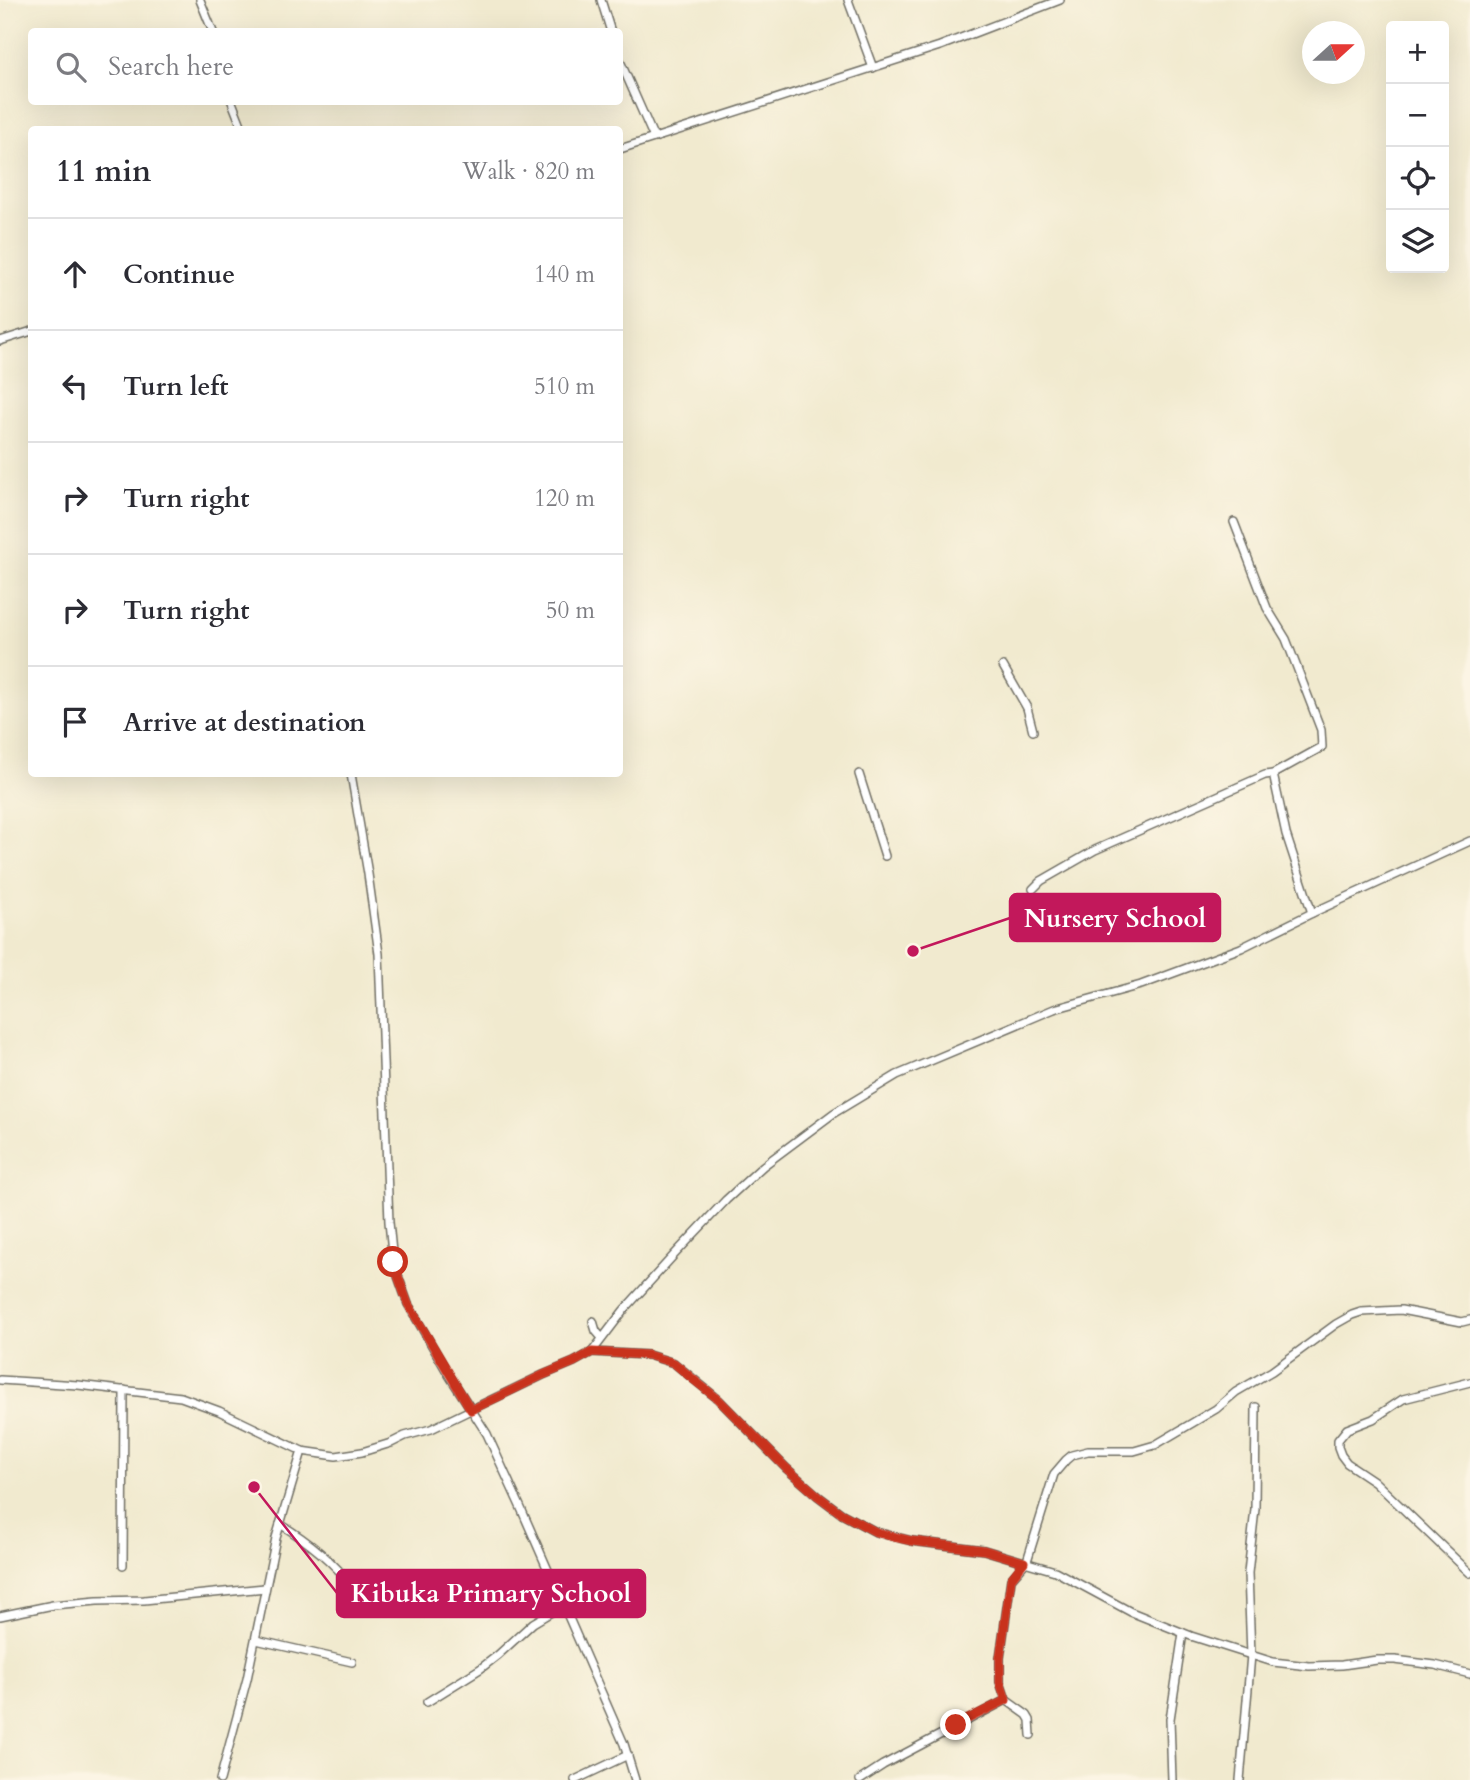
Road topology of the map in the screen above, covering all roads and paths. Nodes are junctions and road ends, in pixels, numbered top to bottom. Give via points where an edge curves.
1 (200, 0) edge
2 (601, 0) edge
3 (848, 0) edge
4 (1060, 0) edge
5 (210, 28) edge
6 (610, 28) edge
7 (623, 68) edge
8 (873, 68) junction
9 (233, 105) edge
10 (241, 126) edge
11 (654, 138) junction
12 (623, 148) edge
13 (28, 332) edge
14 (0, 341) edge
15 (1234, 522) dead end
16 (1003, 666) dead end
17 (1033, 731) dead end
18 (859, 774) dead end
19 (1273, 774) junction
20 (352, 777) edge
21 (1470, 841) edge
22 (885, 856) dead end
23 (1033, 889) dead end
24 (1312, 913) junction
25 (1470, 1320) edge
26 (593, 1321) dead end
27 (602, 1338) junction
28 (592, 1352) junction
29 (0, 1380) edge
30 (1470, 1382) edge
31 (124, 1390) junction
32 (1256, 1407) dead end
33 (471, 1410) junction
34 (302, 1451) junction
35 (280, 1524) junction
36 (1024, 1562) junction
37 (122, 1565) dead end
38 (1470, 1573) edge
39 (352, 1586) dead end
40 (265, 1588) junction
41 (563, 1605) junction
42 (0, 1616) edge
43 (1183, 1633) junction
44 (256, 1640) junction
45 (1251, 1655) junction
46 (352, 1662) dead end
47 (1470, 1674) edge
48 (1006, 1700) junction
49 (427, 1702) dead end
50 (1031, 1735) dead end
51 (628, 1755) junction
52 (220, 1780) edge
53 (575, 1780) edge
54 (635, 1780) edge
55 (860, 1780) edge
56 (1172, 1780) edge
57 (1240, 1780) edge

1 - 5 street
2 - 6 street
3 - 8 street
4 - 8 street
7 - 11 street
8 - 11 street
9 - 10 street
11 - 12 street
13 - 14 street
15 - 19 street via 1321,730 1322,747
16 - 17 street via 1027,708
18 - 22 street
19 - 23 street via 1095,850
19 - 24 street via 1286,834
20 - 33 street via 379,954 393,1262 408,1304
21 - 24 street
24 - 27 street via 1241,948 1142,985 1054,1009 968,1044 898,1075 834,1113 726,1200
25 - 36 street via 1401,1310 1352,1315 1216,1409 1155,1445 1072,1455 1054,1474
26 - 27 street
27 - 28 street
28 - 33 street
28 - 36 street via 648,1355 674,1363 818,1496 876,1532 984,1550
29 - 31 street
30 - 38 street via 1403,1399 1348,1429 1338,1447 1347,1463 1374,1481
31 - 34 street via 181,1397
31 - 37 street
32 - 45 street via 1255,1509 1248,1573
33 - 34 street via 431,1429 354,1454
33 - 41 street via 487,1434
34 - 35 street
35 - 39 street via 315,1548
35 - 40 street
36 - 43 street via 1055,1572
36 - 48 street via 1011,1579 1000,1658
40 - 42 street via 53,1605
40 - 44 street
41 - 49 street via 533,1623 481,1669
41 - 51 street
43 - 45 street
43 - 56 street via 1170,1719
44 - 46 street
44 - 52 street
45 - 47 street via 1308,1666 1395,1660
45 - 57 street
48 - 50 street via 1027,1715
48 - 55 street
51 - 53 street
51 - 54 street

